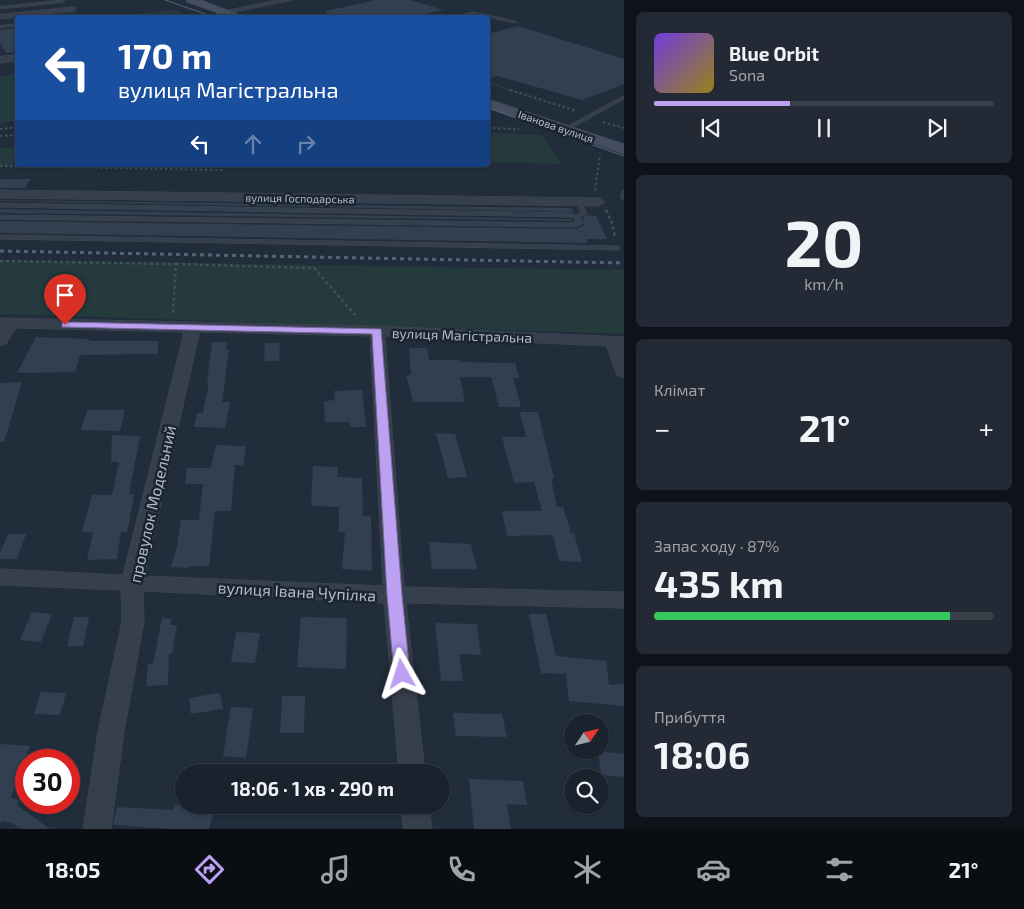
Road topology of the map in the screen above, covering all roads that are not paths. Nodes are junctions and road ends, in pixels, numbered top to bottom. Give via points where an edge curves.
1 (182, 0) edge
2 (191, 0) edge
3 (289, 0) edge
4 (63, 1) edge
5 (0, 8) edge
6 (226, 14) edge
7 (464, 15) edge
8 (483, 15) edge
9 (0, 16) edge
10 (490, 17) edge
11 (515, 22) dead end
12 (15, 25) edge
13 (0, 27) edge
14 (15, 58) edge
15 (0, 60) edge
16 (624, 97) edge
17 (490, 100) edge
18 (490, 104) edge
19 (568, 128) junction
20 (604, 142) junction
21 (624, 144) edge
22 (624, 149) edge
23 (624, 193) edge
24 (0, 194) edge
25 (624, 198) edge
26 (578, 202) junction
27 (599, 202) dead end
28 (0, 205) edge
29 (163, 208) junction
30 (0, 217) edge
31 (577, 217) junction
32 (158, 220) junction
33 (0, 237) edge
34 (618, 248) dead end
35 (6, 323) edge
36 (183, 327) junction
37 (373, 331) junction
38 (0, 341) edge
39 (618, 342) edge
40 (624, 373) edge
41 (0, 577) edge
42 (132, 584) junction
43 (394, 595) junction
44 (624, 600) edge
45 (411, 764) edge
46 (416, 814) edge
47 (97, 829) edge
48 (418, 829) edge

1 - 6 main road
2 - 6 main road
3 - 6 street
4 - 5 lane
4 - 9 street via 74,11
7 - 8 lane
10 - 11 lane
12 - 13 lane
14 - 15 street
16 - 19 lane
17 - 19 main road, Іванова вулиця
18 - 19 main road, Іванова вулиця
19 - 20 main road, Іванова вулиця
19 - 21 main road, Іванова вулиця
20 - 21 street
20 - 22 main road, Іванова вулиця
23 - 25 lane
24 - 26 street, вулиця Господарська
26 - 27 street, вулиця Господарська
26 - 31 lane via 584,213
28 - 29 lane
29 - 31 lane via 561,214
29 - 32 lane
30 - 32 lane
31 - 32 lane via 580,223 576,225
33 - 34 lane
35 - 36 street, вулиця Магістральна
35 - 38 street
36 - 37 street, вулиця Магістральна
36 - 42 street, провулок Модельний
37 - 39 street, вулиця Магістральна
37 - 43 street
39 - 40 street
41 - 42 street, вулиця Івана Чупілка
42 - 43 street, вулиця Івана Чупілка
42 - 47 street, провулок Модельний via 133,621 111,732
43 - 44 street, вулиця Івана Чупілка
43 - 45 street
46 - 48 street

